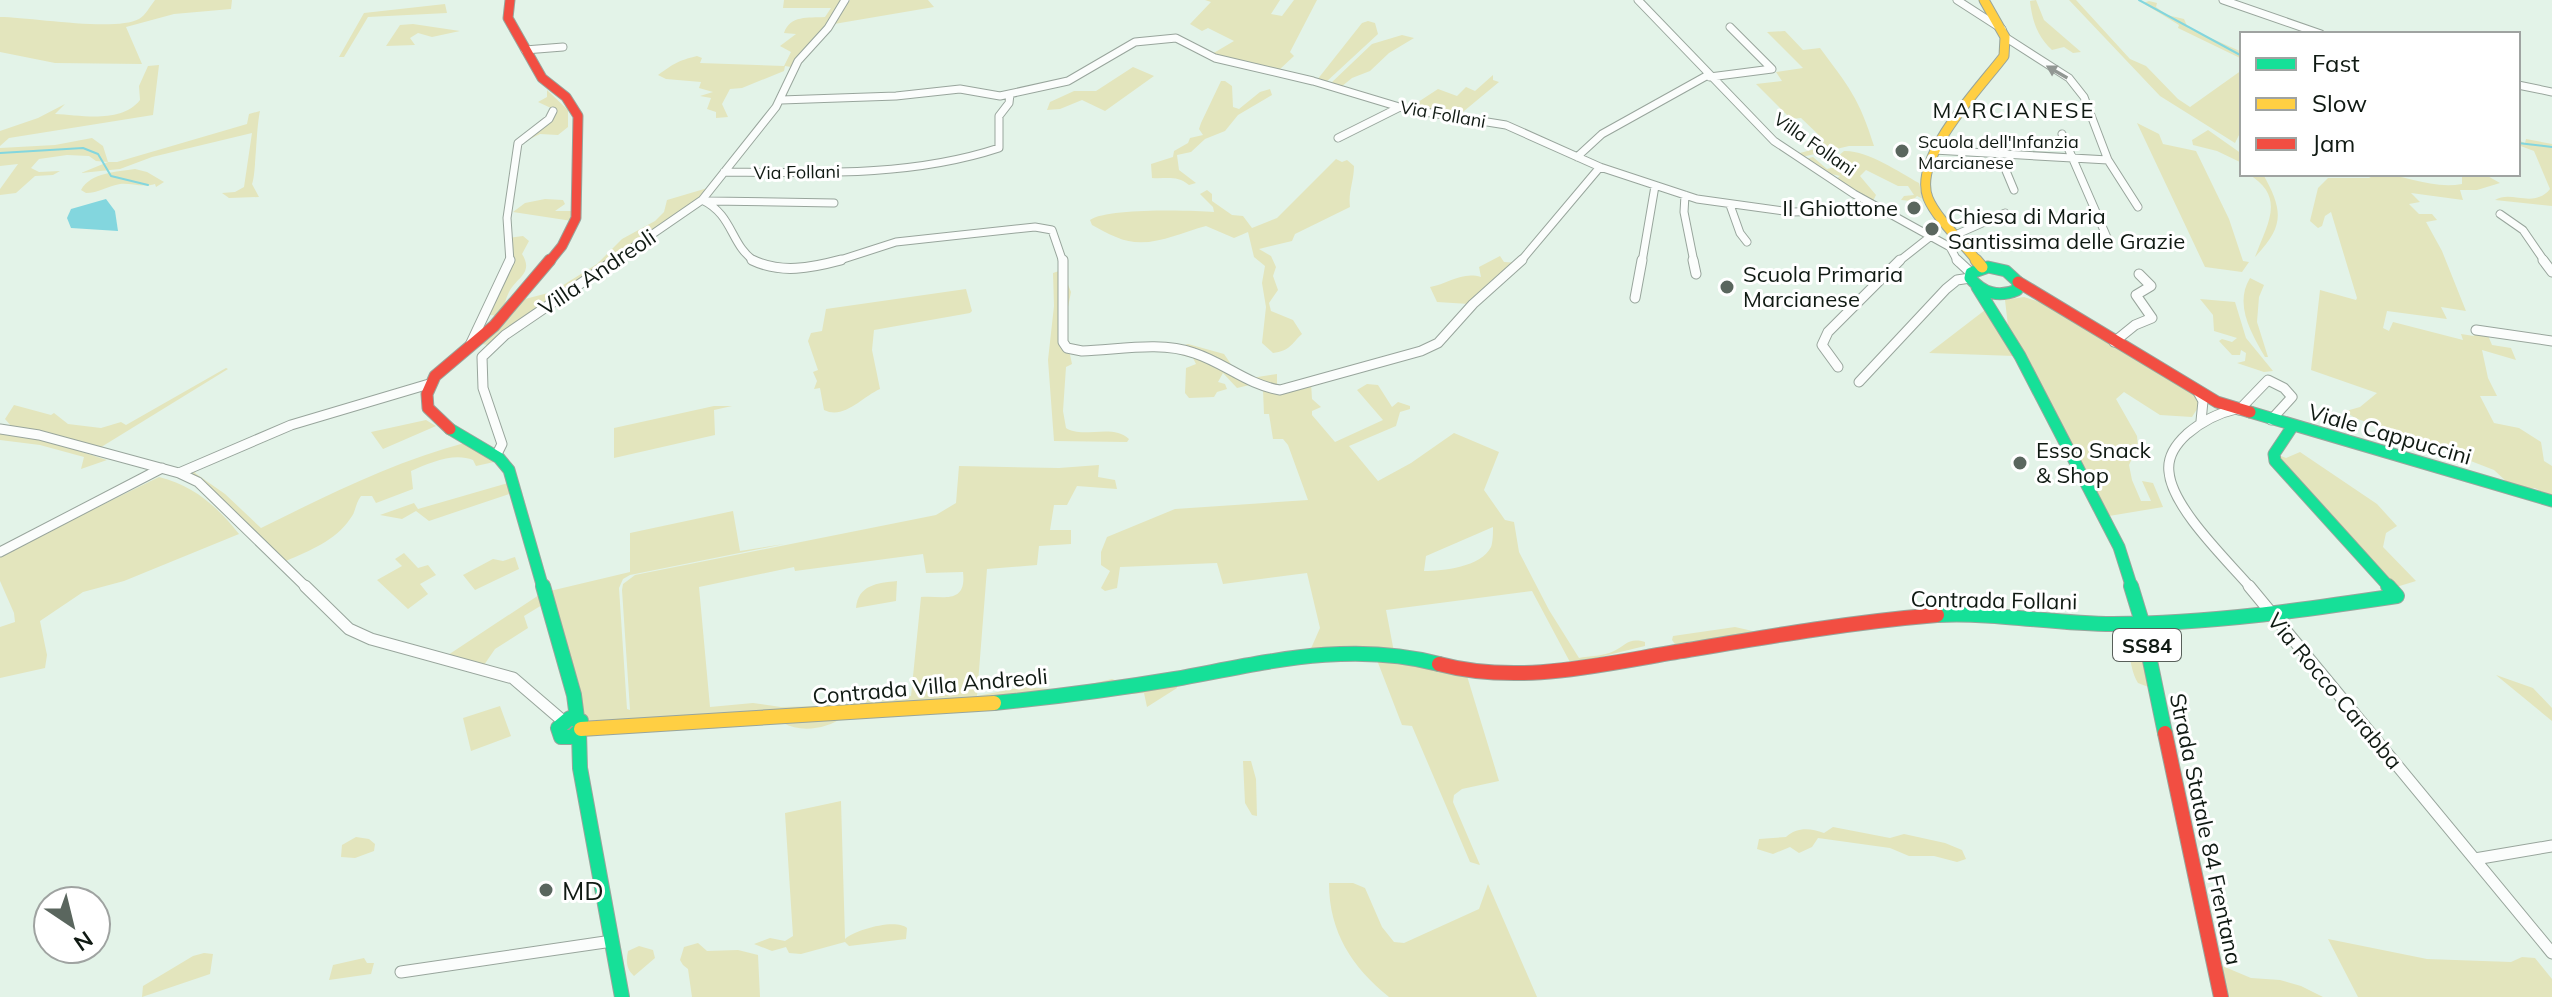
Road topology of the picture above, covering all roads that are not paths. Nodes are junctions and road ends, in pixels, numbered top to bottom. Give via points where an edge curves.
1 (510, 0) edge
2 (845, 0) edge
3 (1638, 0) edge
4 (1957, 0) edge
5 (1984, 0) edge
6 (2223, 0) edge
7 (1730, 27) dead end
8 (2315, 32) edge
9 (2003, 33) junction
10 (563, 47) dead end
11 (525, 50) junction
12 (1709, 76) junction
13 (2520, 85) edge
14 (2552, 92) edge
15 (1010, 94) junction
16 (779, 104) junction
17 (1400, 107) junction
18 (553, 111) dead end
19 (2062, 134) dead end
20 (1338, 138) dead end
21 (1934, 150) junction
22 (1999, 154) junction
23 (1577, 157) junction
24 (2072, 158) junction
25 (2108, 160) junction
26 (1600, 167) junction
27 (724, 172) junction
28 (1655, 186) junction
29 (2014, 190) dead end
30 (1685, 195) junction
31 (704, 200) junction
32 (834, 203) dead end
33 (1730, 205) junction
34 (2138, 207) dead end
35 (1885, 210) junction
36 (2005, 213) dead end
37 (2500, 214) dead end
38 (1931, 236) junction
39 (1953, 236) junction
40 (1747, 242) dead end
41 (2109, 242) dead end
42 (1963, 253) junction
43 (2000, 269) junction
44 (2552, 272) edge
45 (1696, 274) dead end
46 (1976, 274) junction
47 (2139, 274) dead end
48 (2011, 290) junction
49 (1635, 298) dead end
50 (1999, 319) junction
51 (2476, 330) dead end
52 (2552, 341) edge
53 (2114, 342) junction
54 (469, 346) junction
55 (1838, 367) dead end
56 (1859, 382) dead end
57 (429, 384) junction
58 (2201, 398) junction
59 (2219, 407) junction
60 (2238, 410) junction
61 (2271, 420) junction
62 (2201, 421) junction
63 (2292, 427) junction
64 (0, 429) edge
65 (497, 454) junction
66 (162, 468) junction
67 (179, 473) junction
68 (2552, 501) edge
69 (0, 552) edge
70 (2272, 614) junction
71 (2142, 622) junction
72 (1279, 661) joint
73 (563, 721) junction
74 (579, 726) junction
75 (566, 738) junction
76 (580, 768) junction
77 (2552, 846) edge
78 (2475, 859) junction
79 (612, 941) junction
80 (2552, 953) edge
81 (401, 972) dead end
82 (622, 997) edge
83 (2221, 997) edge

1 - 11 main road via 508,18
2 - 16 street via 790,72
3 - 12 street, Villa Follani
4 - 9 street
5 - 9 main road
6 - 8 street
7 - 12 street via 1772,69
9 - 21 main road, Strada Statale 84 Frentana / SS84 via 2004,56
25 -> 9 street via 2084,97 2069,78
10 - 11 street
11 - 54 main road via 542,78 566,97 578,116 576,218 562,246 494,326
12 - 23 street via 1602,134
12 - 35 street, Villa Follani via 1774,141
13 - 14 street
15 - 16 street, Via Follani via 960,89
15 - 17 street, Via Follani via 1068,81 1135,42 1176,38 1215,58
15 - 27 street, Via Follani via 999,116 999,148 984,154 859,171
16 - 27 street, Villa Andreoli
17 - 20 street
17 - 23 street, Via Follani via 1506,125
18 - 54 street via 518,143 507,218 510,262
19 - 24 street
21 - 22 street
21 - 39 main road, Strada Statale 84 Frentana / SS84 via 1924,184
22 - 24 street
22 - 29 street
23 - 26 street, Via Follani
24 - 25 street
24 - 41 street
25 - 34 street
26 - 28 street, Via Follani
26 - 31 street via 1520,262 1438,343 1280,390 1259,388 1182,349 1067,348 1063,259 1052,230 1040,226 906,240 783,269 746,257 719,207
27 - 31 street, Villa Andreoli
28 - 30 street, Via Follani
28 - 49 street
30 - 33 street, Via Follani
30 - 45 street
31 - 32 street
31 - 65 street, Villa Andreoli via 487,351 480,373 502,444
33 - 35 street, Via Follani via 1791,212
33 - 40 street
35 - 38 street, Villa Follani
36 - 39 street
37 - 44 street via 2523,230
38 - 42 street, Villa Follani
38 - 55 street via 1904,255 1828,332 1822,345
39 - 42 main road, Strada Statale 84 Frentana / SS84
42 - 43 main road, Strada Statale 84 Frentana / SS84
42 - 46 main road, Strada Statale 84 Frentana / SS84
43 - 46 main road, SS84
43 - 48 main road, SS84
46 - 48 main road
46 - 50 main road, Strada Statale 84 Frentana / SS84
46 - 56 street via 1946,289
47 - 53 street via 2151,286 2136,295 2152,318
48 - 50 main road
48 - 53 main road via 2042,298
50 - 71 main road, Strada Statale 84 Frentana / SS84 via 2119,547
51 - 52 street
53 - 58 main road
54 - 57 main road
57 - 65 main road via 427,406 437,421
57 - 67 street via 291,425
58 - 59 main road
58 - 62 street
59 - 60 main road, Viale Cappuccini
59 - 62 street, Via Rocco Carabba
60 - 61 main road, Viale Cappuccini
60 - 61 street via 2268,380 2292,397
61 - 63 main road, Viale Cappuccini
62 - 70 street, Via Rocco Carabba via 2169,461 2174,491
63 - 68 main road, Viale Cappuccini
63 - 70 main road, Contrada Follani via 2274,454 2275,461 2397,596
64 - 66 street
65 - 74 main road via 514,479
66 - 67 street
66 - 69 street
67 - 73 street via 213,494 349,629 513,678
70 - 71 main road, Contrada Follani
70 - 78 street, Via Rocco Carabba
71 - 72 main road, Contrada Follani via 1947,614 1879,619 1570,671 1465,673 1423,658 1373,653
71 - 83 main road, Strada Statale 84 Frentana / SS84
72 - 74 main road, Contrada Villa Andreoli via 1078,694 800,717
73 - 74 main road
73 - 75 main road via 557,732
74 - 75 main road
74 - 76 main road
75 - 76 main road
76 - 79 main road
77 - 78 street
78 - 80 street, Via Rocco Carabba
79 - 81 street
79 - 82 main road

